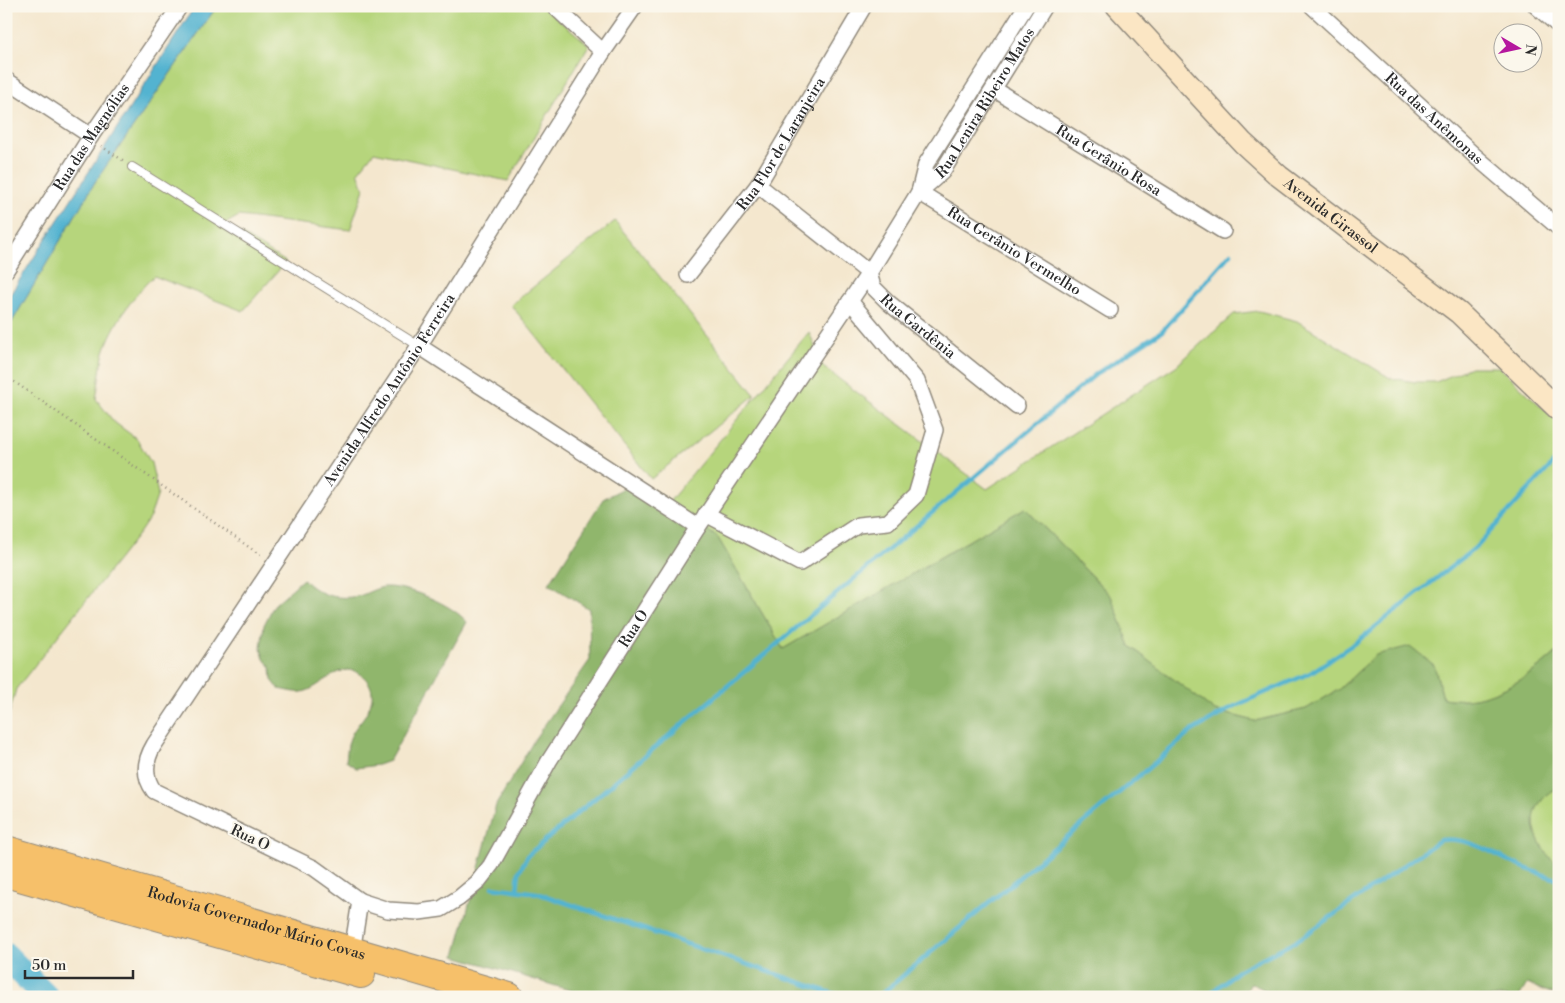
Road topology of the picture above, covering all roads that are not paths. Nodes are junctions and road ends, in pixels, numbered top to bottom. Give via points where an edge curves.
1 (180, 6) edge
2 (554, 6) edge
3 (635, 6) edge
4 (864, 6) edge
5 (1026, 6) edge
6 (1045, 6) edge
7 (1117, 6) edge
8 (1312, 6) edge
9 (1536, 6) edge
10 (1559, 26) edge
11 (603, 52) junction
12 (6, 80) edge
13 (994, 89) junction
14 (95, 140) junction
15 (132, 167) dead end
16 (758, 184) junction
17 (918, 192) junction
18 (1559, 228) edge
19 (1223, 231) dead end
20 (6, 270) edge
21 (869, 273) junction
22 (688, 275) dead end
23 (850, 301) junction
24 (1110, 310) dead end
25 (419, 346) junction
26 (1017, 406) dead end
27 (1559, 410) edge
28 (702, 521) junction
29 (146, 772) joint
30 (8, 862) edge
31 (360, 901) junction
32 (352, 952) junction
33 (442, 997) edge
34 (508, 997) edge

1 - 14 street, Rua das Magnólias
2 - 11 street
3 - 11 street, Avenida Alfredo Antônio Ferreira
4 - 16 street, Rua Flor de Laranjeira
5 - 17 street, Rua Lenira Ribeiro Matos via 926,164
6 - 13 street, Rua Lenira Ribeiro Matos
7 - 27 street, Avenida Girassol via 1264,163 1459,313
8 - 18 street, Rua das Anêmonas via 1475,156
9 - 10 street
11 - 25 street, Avenida Alfredo Antônio Ferreira
12 - 14 street
13 - 17 street, Rua Lenira Ribeiro Matos via 942,172
13 - 19 street, Rua Gerânio Rosa
14 - 20 street, Rua das Magnólias
15 - 25 lane
16 - 21 street, Rua Gardênia
16 - 22 street, Rua Flor de Laranjeira
17 - 21 street, Rua Lenira Ribeiro Matos
17 - 24 street, Rua Gerânio Vermelho
21 - 23 street, Rua O
21 - 26 street, Rua Gardênia via 873,287 889,303
23 - 28 street, Rua O
23 - 28 street via 917,381 936,430 916,495 888,522 858,525 800,564
25 - 28 street
25 - 29 street, Avenida Alfredo Antônio Ferreira via 150,751
28 - 31 street, Rua O via 549,761 491,865 477,883 441,909 419,912 388,910
29 - 31 street, Rua O via 148,783 161,796 314,868
30 - 32 highway, Rodovia Governador Mário Covas
30 - 33 highway, Rodovia Governador Mário Covas
31 - 32 street
32 - 34 highway, Rodovia Governador Mário Covas

